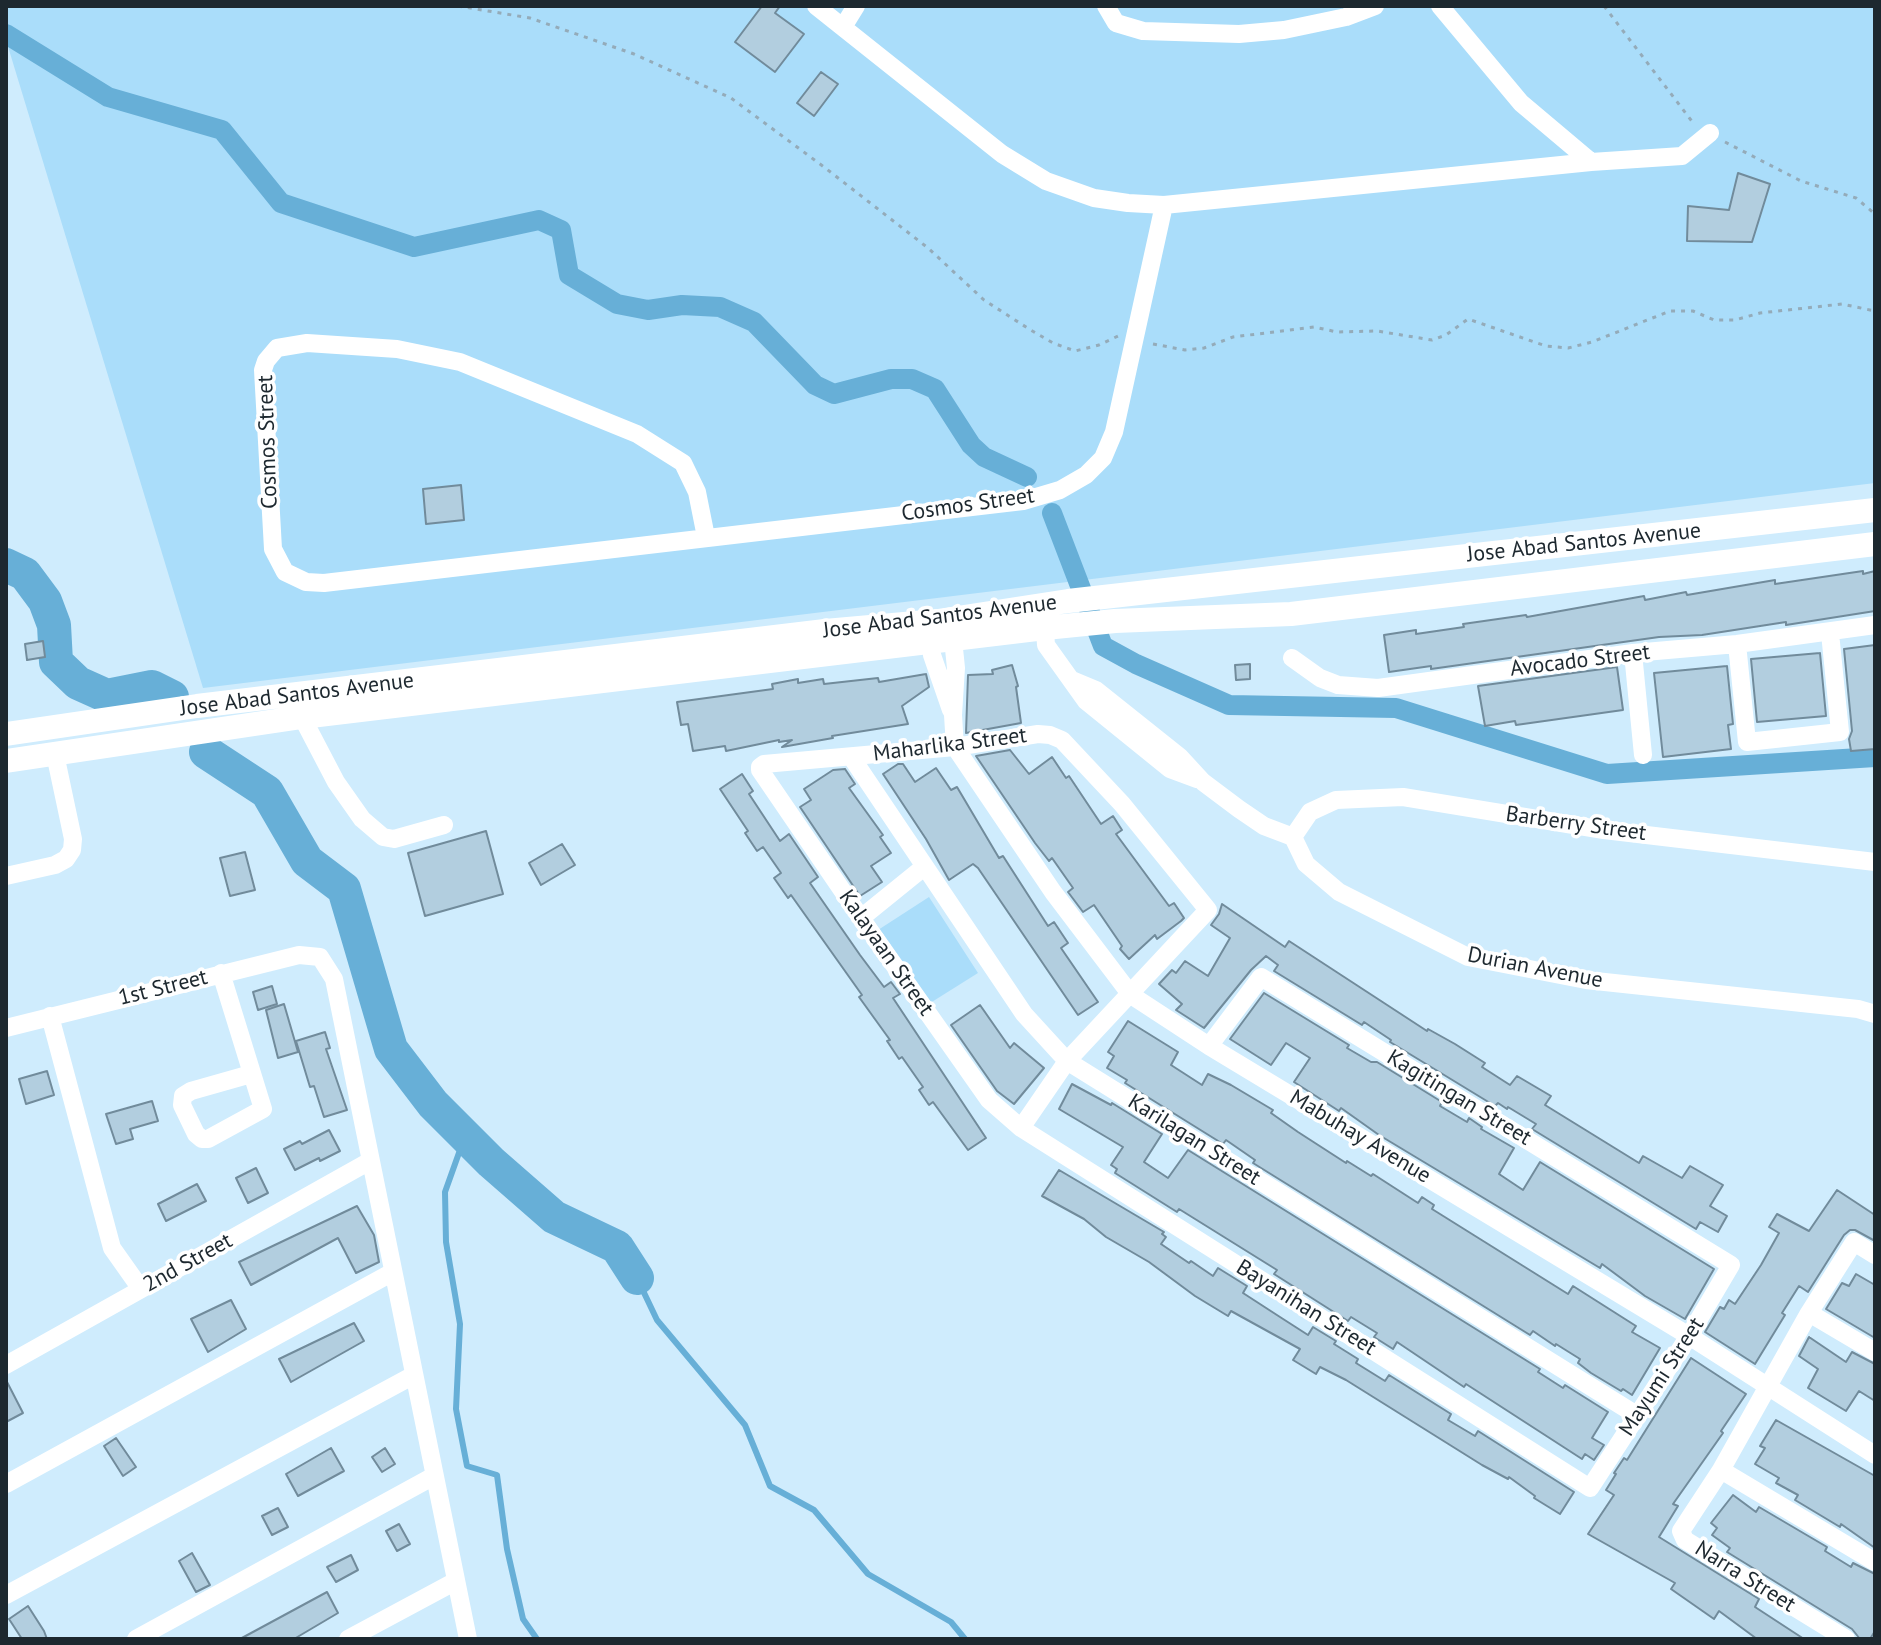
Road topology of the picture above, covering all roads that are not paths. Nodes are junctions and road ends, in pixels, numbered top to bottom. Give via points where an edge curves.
1 (816, 6) edge
2 (856, 6) edge
3 (1106, 6) edge
4 (1375, 6) edge
5 (1440, 6) edge
6 (843, 27) junction
7 (1710, 133) dead end
8 (1591, 162) junction
9 (1164, 205) junction
10 (1875, 510) edge
11 (706, 537) junction
12 (1875, 544) edge
13 (1057, 615) junction
14 (1875, 625) edge
15 (1830, 633) junction
16 (940, 634) junction
17 (1737, 644) junction
18 (1633, 653) junction
19 (1292, 658) dead end
20 (301, 706) junction
21 (6, 734) edge
22 (955, 747) junction
23 (55, 754) junction
24 (1643, 755) dead end
25 (852, 758) junction
26 (6, 761) edge
27 (760, 770) joint
28 (444, 825) dead end
29 (1293, 837) junction
30 (1875, 862) edge
31 (924, 867) junction
32 (6, 876) edge
33 (861, 918) junction
34 (221, 973) junction
35 (1131, 995) junction
36 (1875, 1014) edge
37 (50, 1016) junction
38 (6, 1028) edge
39 (1209, 1046) junction
40 (1067, 1061) junction
41 (251, 1074) junction
42 (1021, 1128) junction
43 (370, 1161) junction
44 (1875, 1255) edge
45 (1731, 1265) joint
46 (393, 1272) junction
47 (141, 1289) junction
48 (1809, 1313) junction
49 (1689, 1336) junction
50 (1875, 1352) edge
51 (6, 1365) edge
52 (414, 1375) junction
53 (1768, 1389) junction
54 (1638, 1416) junction
55 (1875, 1455) edge
56 (1721, 1470) junction
57 (434, 1476) junction
58 (6, 1484) edge
59 (1590, 1488) joint
60 (1875, 1562) edge
61 (456, 1581) junction
62 (6, 1595) edge
63 (136, 1639) edge
64 (348, 1639) edge
65 (468, 1639) edge
66 (1846, 1639) edge

1 - 6 street
2 - 6 street
3 - 4 street via 1116,23 1143,31 1239,34 1284,30
5 - 8 street via 1521,103
6 - 9 street via 1002,154 1046,181 1094,198
7 - 8 street via 1682,156
8 - 9 street
9 - 11 street, Cosmos Street via 1114,432 1103,458 1086,475 1023,501
10 - 13 main road, Jose Abad Santos Avenue via 1112,596
11 - 11 street, Cosmos Street via 324,583 294,578 273,549 266,361 277,348 307,343 397,349 460,362 637,434 683,463 697,492
12 - 13 main road, Jose Abad Santos Avenue via 1291,614 1115,621
13 - 16 main road, Jose Abad Santos Avenue
13 - 29 street via 1046,645 1072,680 1096,690 1203,782 1264,826
14 - 15 street, Avocado Street
15 - 17 street, Avocado Street
15 - 17 street via 1840,732 1747,742
16 - 20 main road, Jose Abad Santos Avenue
16 - 22 street via 956,668
17 - 18 street, Avocado Street
18 - 19 street, Avocado Street via 1378,688 1338,685
18 - 24 street
20 - 21 main road, Jose Abad Santos Avenue via 197,706
20 - 23 main road, Jose Abad Santos Avenue via 216,729
20 - 28 street via 336,782 362,819 383,837 394,839
22 - 25 street, Maharlika Street
22 - 35 street, Mabuhay Avenue
22 - 35 street, Maharlika Street via 1038,734 1062,740 1208,910
23 - 26 main road, Jose Abad Santos Avenue
23 - 32 street via 72,850 55,865
25 - 27 street, Maharlika Street via 764,764
25 - 31 street, Karilagan Street
27 - 33 street, Kalayaan Street
29 - 30 street, Barberry Street via 1310,812 1336,800 1403,797 1604,830
29 - 36 street, Durian Avenue via 1306,864 1339,892 1468,957 1586,980
31 - 33 street
31 - 40 street, Karilagan Street via 1024,1014
33 - 42 street, Kalayaan Street via 989,1100
34 - 37 street, 1st Street
34 - 41 street
34 - 43 street, 1st Street via 299,955 320,957 334,979
35 - 39 street, Mabuhay Avenue
35 - 40 street
37 - 38 street, 1st Street
37 - 47 street via 112,1248
39 - 45 street, Kagitingan Street via 1261,977
39 - 49 street, Mabuhay Avenue
40 - 42 street
40 - 54 street, Karilagan Street
41 - 41 street via 263,1109 202,1139 182,1105 183,1096
42 - 59 street, Bayanihan Street
43 - 46 street
43 - 47 street, 2nd Street
44 - 48 street via 1854,1242
45 - 49 street, Mayumi Street
46 - 52 street
46 - 58 street
47 - 51 street, 2nd Street
48 - 50 street
48 - 53 street
49 - 53 street, Mabuhay Avenue
49 - 54 street, Mayumi Street
52 - 57 street
52 - 62 street
53 - 55 street, Mabuhay Avenue
53 - 56 street
54 - 59 street, Mayumi Street
56 - 60 street
56 - 66 street, Narra Street via 1681,1531 1685,1540
57 - 61 street
57 - 63 street
61 - 64 street
61 - 65 street

